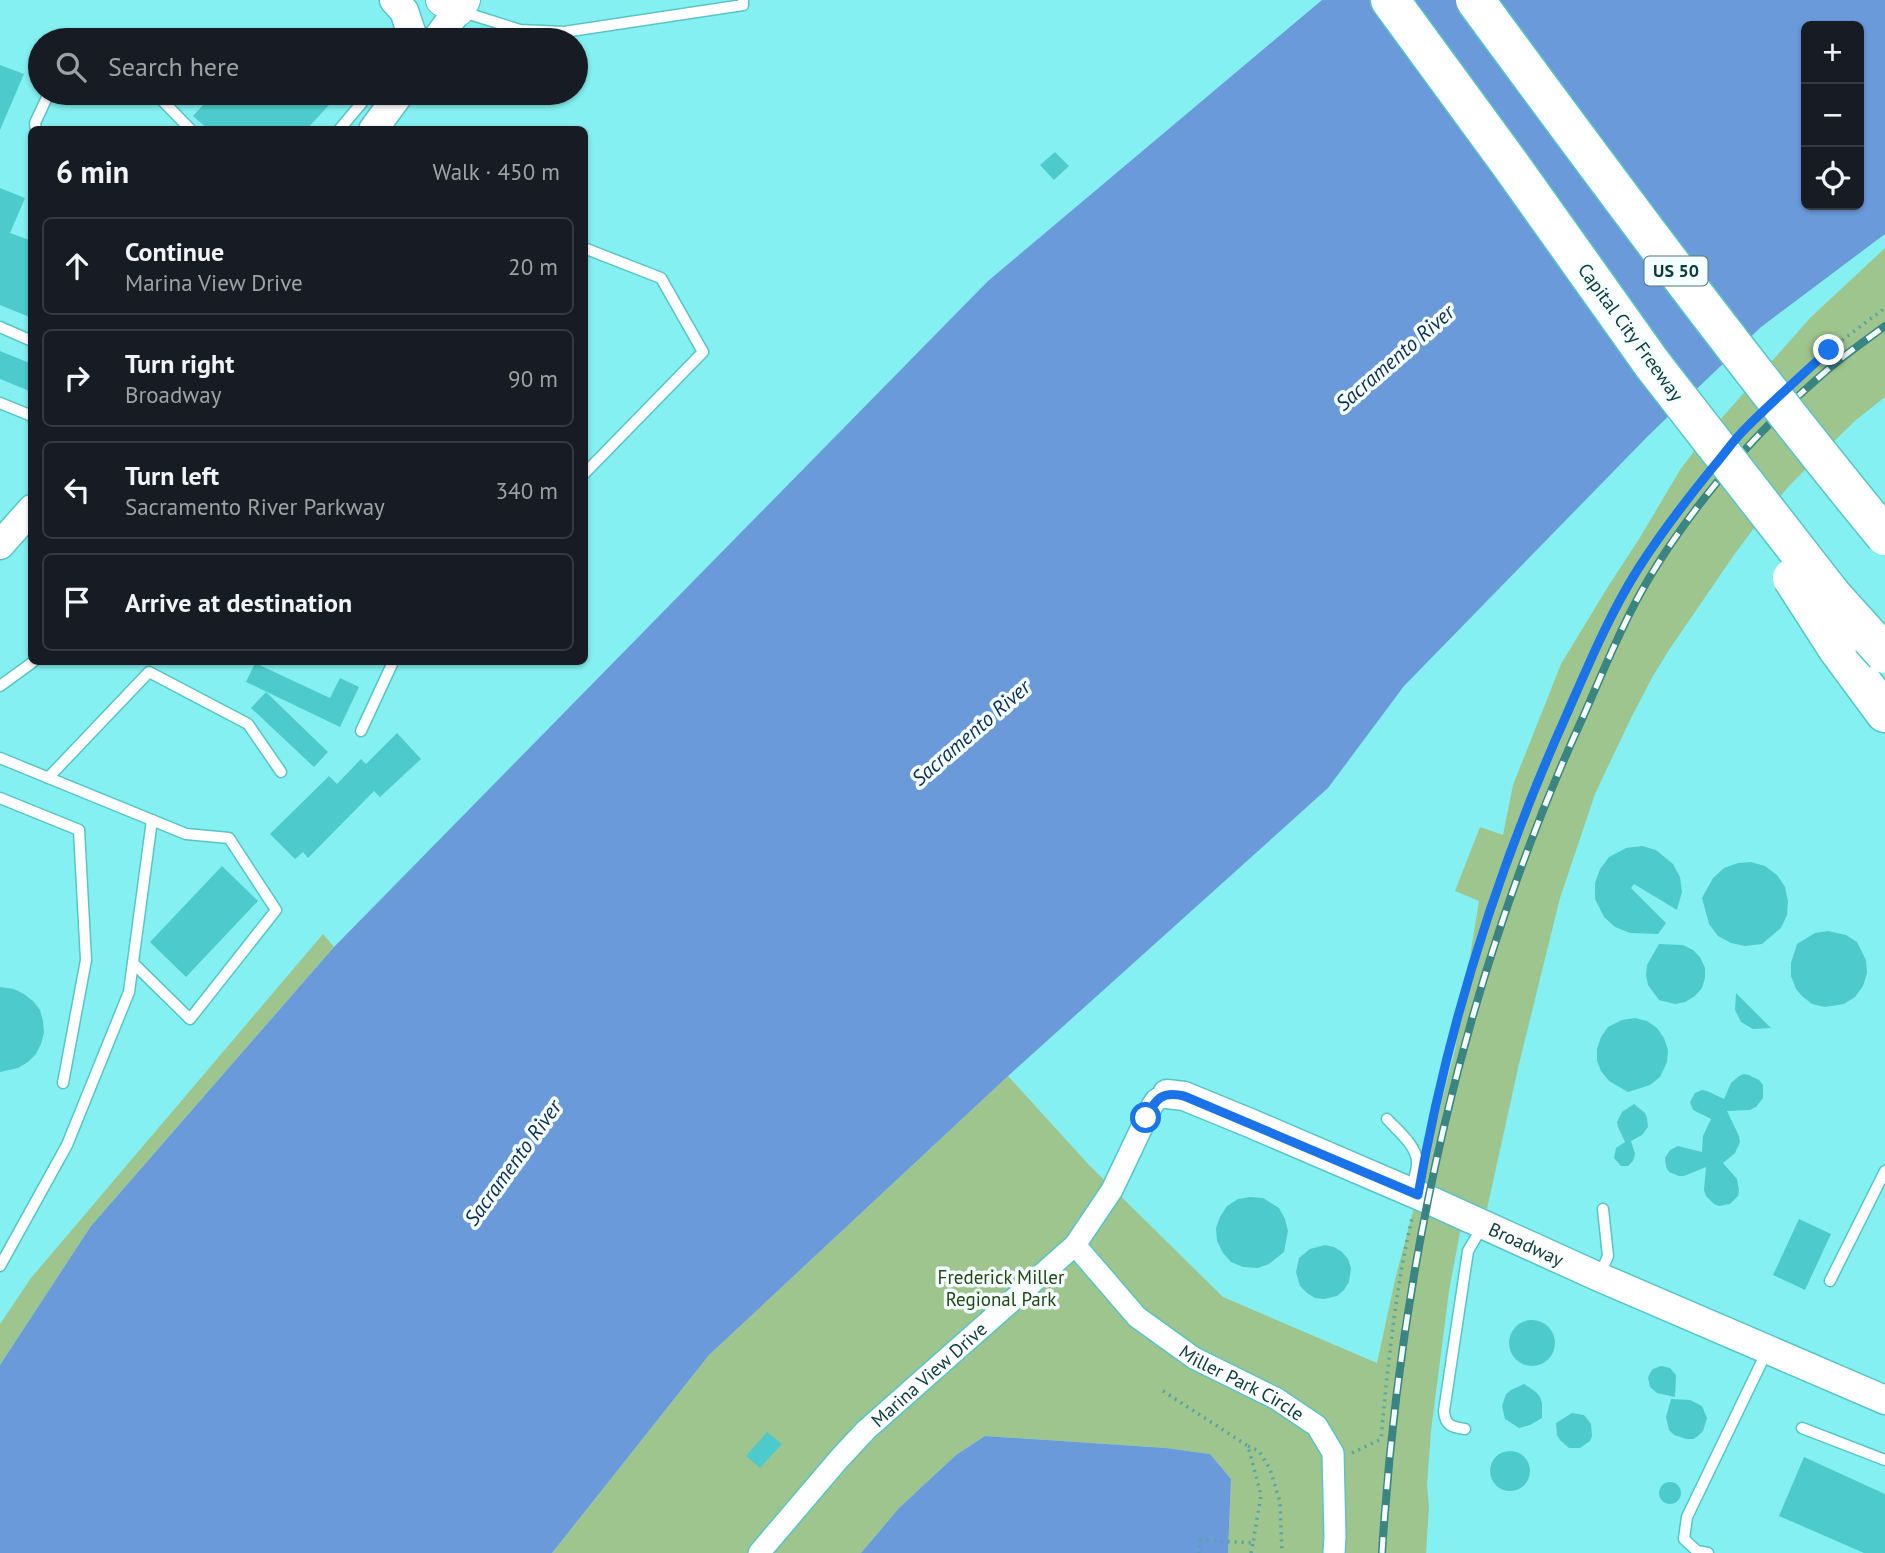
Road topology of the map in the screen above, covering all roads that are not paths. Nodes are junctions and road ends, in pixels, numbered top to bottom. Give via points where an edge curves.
1 (394, 0) edge
2 (743, 0) edge
3 (1390, 0) edge
4 (1475, 0) edge
5 (455, 3) edge
6 (410, 28) edge
7 (442, 28) edge
8 (515, 28) edge
9 (588, 28) edge
10 (43, 105) edge
11 (167, 105) edge
12 (360, 105) edge
13 (391, 105) edge
14 (35, 126) edge
15 (187, 126) edge
16 (342, 126) edge
17 (376, 126) edge
18 (588, 250) edge
19 (0, 327) edge
20 (28, 339) edge
21 (1653, 365) junction
22 (0, 403) edge
23 (28, 414) edge
24 (588, 470) edge
25 (28, 514) edge
26 (1885, 536) edge
27 (0, 545) edge
28 (1885, 654) edge
29 (29, 665) edge
30 (392, 665) edge
31 (0, 687) edge
32 (1885, 713) edge
33 (361, 731) dead end
34 (0, 758) edge
35 (281, 772) dead end
36 (48, 778) junction
37 (0, 798) edge
38 (152, 820) junction
39 (133, 963) junction
40 (63, 1083) dead end
41 (1167, 1094) joint
42 (1387, 1119) dead end
43 (1885, 1171) edge
44 (1414, 1194) junction
45 (1602, 1209) dead end
46 (1484, 1224) junction
47 (1075, 1245) junction
48 (0, 1266) edge
49 (1599, 1277) junction
50 (1830, 1281) dead end
51 (1768, 1349) junction
52 (1885, 1400) edge
53 (1802, 1428) dead end
54 (1465, 1429) dead end
55 (1885, 1460) edge
56 (759, 1553) edge
57 (1334, 1553) edge
58 (1708, 1553) edge

1 - 6 street
2 - 9 lane via 743,5
3 - 21 highway, Capital City Freeway
4 - 26 highway, US 50, bridge via 1639,224
5 - 7 street
5 - 8 lane
10 - 14 lane
11 - 15 lane
12 - 16 lane
13 - 17 street
18 - 24 lane via 661,278 703,352
19 - 20 lane
21 - 28 highway, Capital City Freeway, bridge via 1832,595
21 - 32 highway, bridge via 1837,648
22 - 23 lane
25 - 27 street
29 - 31 lane
30 - 33 lane
34 - 36 lane
35 - 36 lane via 248,724 149,672
36 - 38 lane
37 - 40 lane via 79,830 86,960
38 - 39 lane
38 - 39 lane via 186,834 229,838 276,910 190,1019
39 - 48 lane via 129,992 67,1145
41 - 44 street, Broadway via 1184,1096
41 - 47 street, Marina View Drive via 1152,1106 1112,1189
42 - 44 lane via 1416,1156
43 - 50 lane
44 - 46 street, Broadway
45 - 49 lane via 1608,1256
46 - 49 street, Broadway
46 - 54 lane via 1468,1251 1444,1411 1449,1425
47 - 56 street, Marina View Drive via 866,1430
47 - 57 street, Miller Park Circle via 1137,1317 1194,1358 1277,1399 1317,1426 1333,1453
49 - 51 street, Broadway
51 - 52 street, Broadway
51 - 58 lane via 1687,1517 1684,1539 1697,1551
53 - 55 lane

